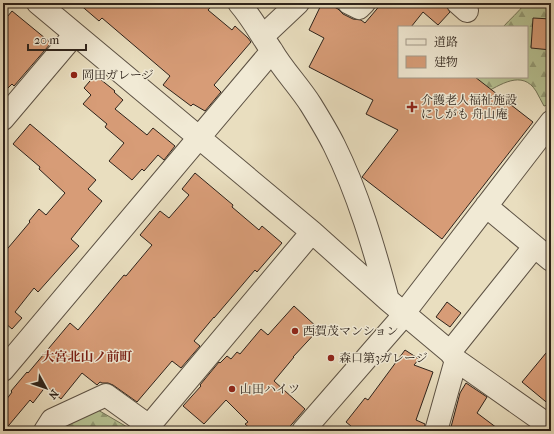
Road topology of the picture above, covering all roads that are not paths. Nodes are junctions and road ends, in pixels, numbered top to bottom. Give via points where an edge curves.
1 (38, 3) edge
2 (239, 3) edge
3 (298, 3) edge
4 (349, 3) edge
5 (364, 3) edge
6 (75, 34) junction
7 (267, 44) junction
8 (3, 119) edge
9 (551, 122) edge
10 (199, 137) junction
11 (486, 206) junction
12 (312, 232) junction
13 (543, 254) edge
14 (396, 306) junction
15 (453, 356) junction
16 (3, 370) edge
17 (551, 427) edge
18 (45, 431) edge
19 (303, 431) edge
20 (436, 431) edge

1 - 6 street
2 - 7 street
3 - 7 street
4 - 5 street via 359,8
6 - 8 street
6 - 10 street
7 - 10 street
7 - 14 street via 311,105 334,144 357,196 382,278
9 - 11 street
10 - 12 street
10 - 16 street
11 - 13 street
11 - 14 street
12 - 14 street
12 - 18 street via 149,426 106,396 52,420
13 - 15 street
14 - 15 street
14 - 19 street via 398,322
15 - 17 street
15 - 20 street

